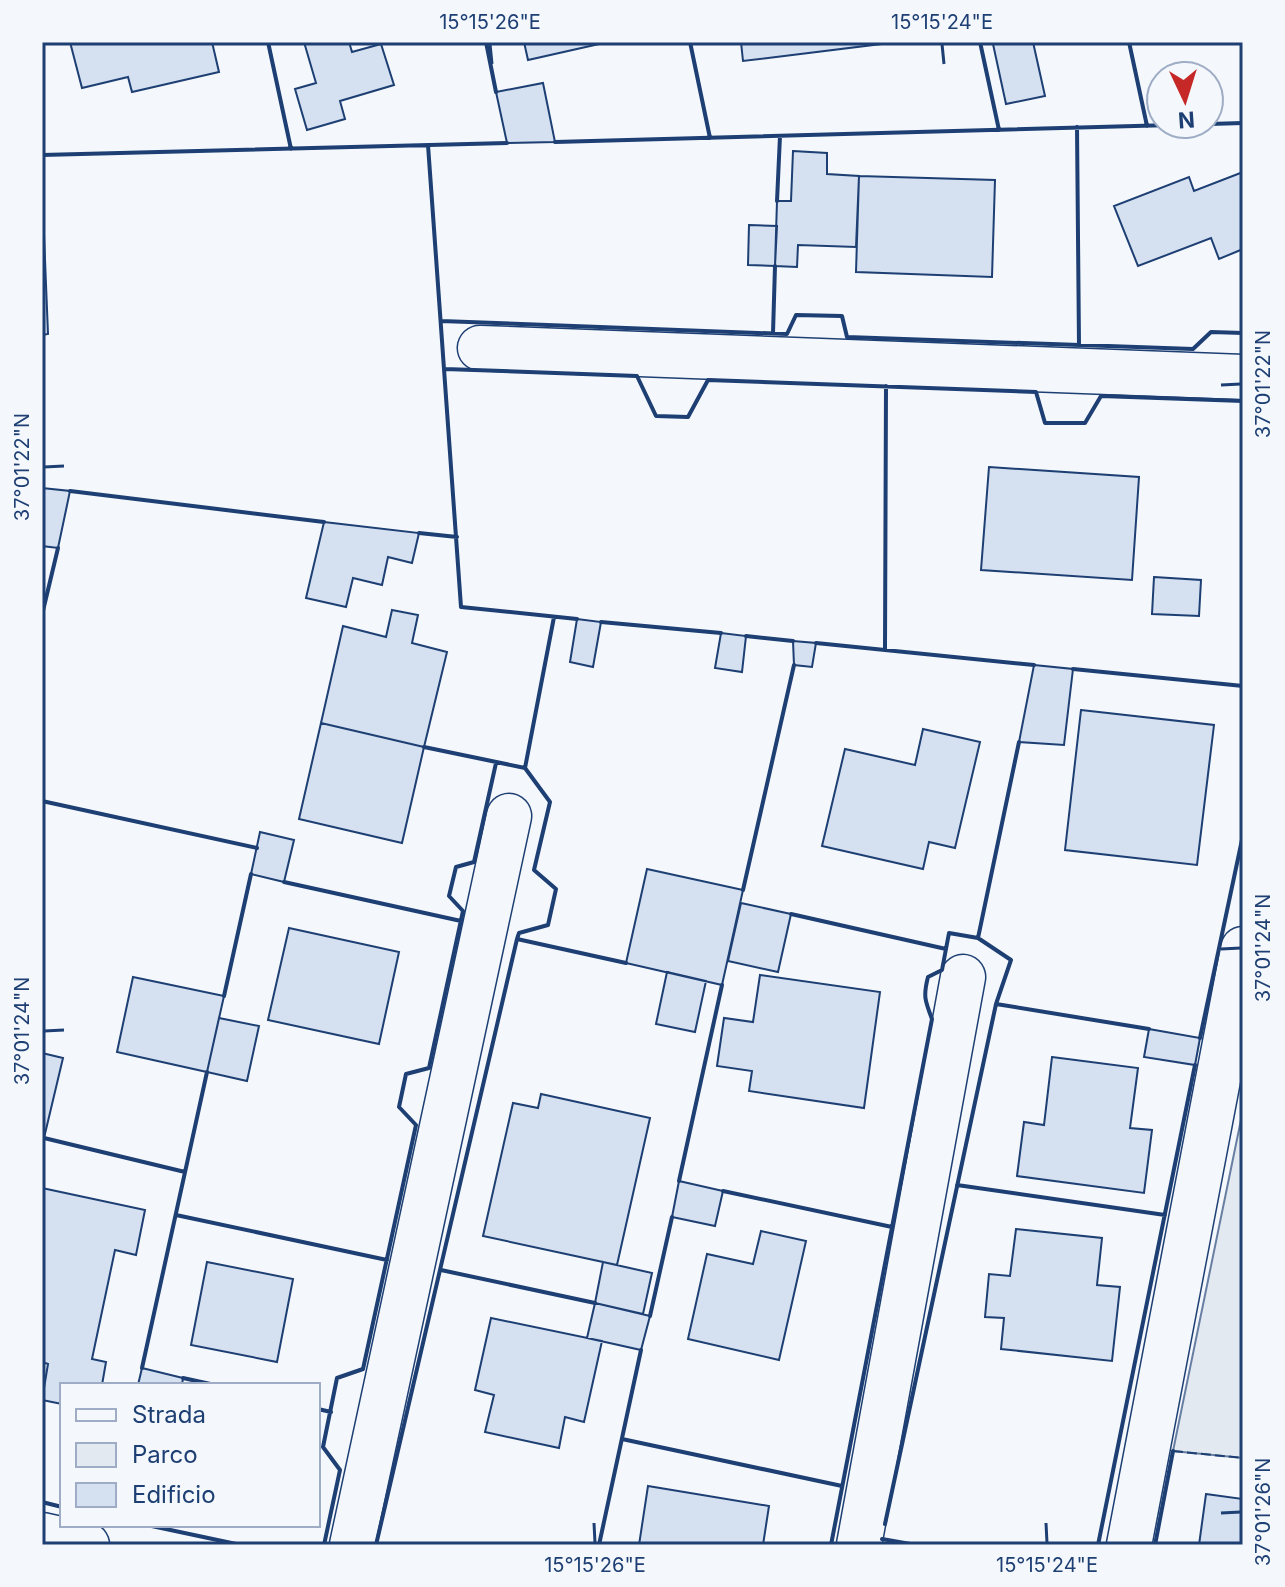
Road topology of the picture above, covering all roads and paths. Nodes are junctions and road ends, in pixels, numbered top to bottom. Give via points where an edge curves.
1 (480, 348) dead end
2 (1243, 377) edge
3 (509, 816) dead end
4 (1243, 949) edge
5 (963, 977) dead end
6 (42, 1535) edge
7 (87, 1545) edge
8 (352, 1545) edge
9 (859, 1545) edge
10 (1129, 1545) edge

1 - 2 lane
3 - 8 lane
4 - 10 lane
5 - 9 lane
6 - 7 lane

